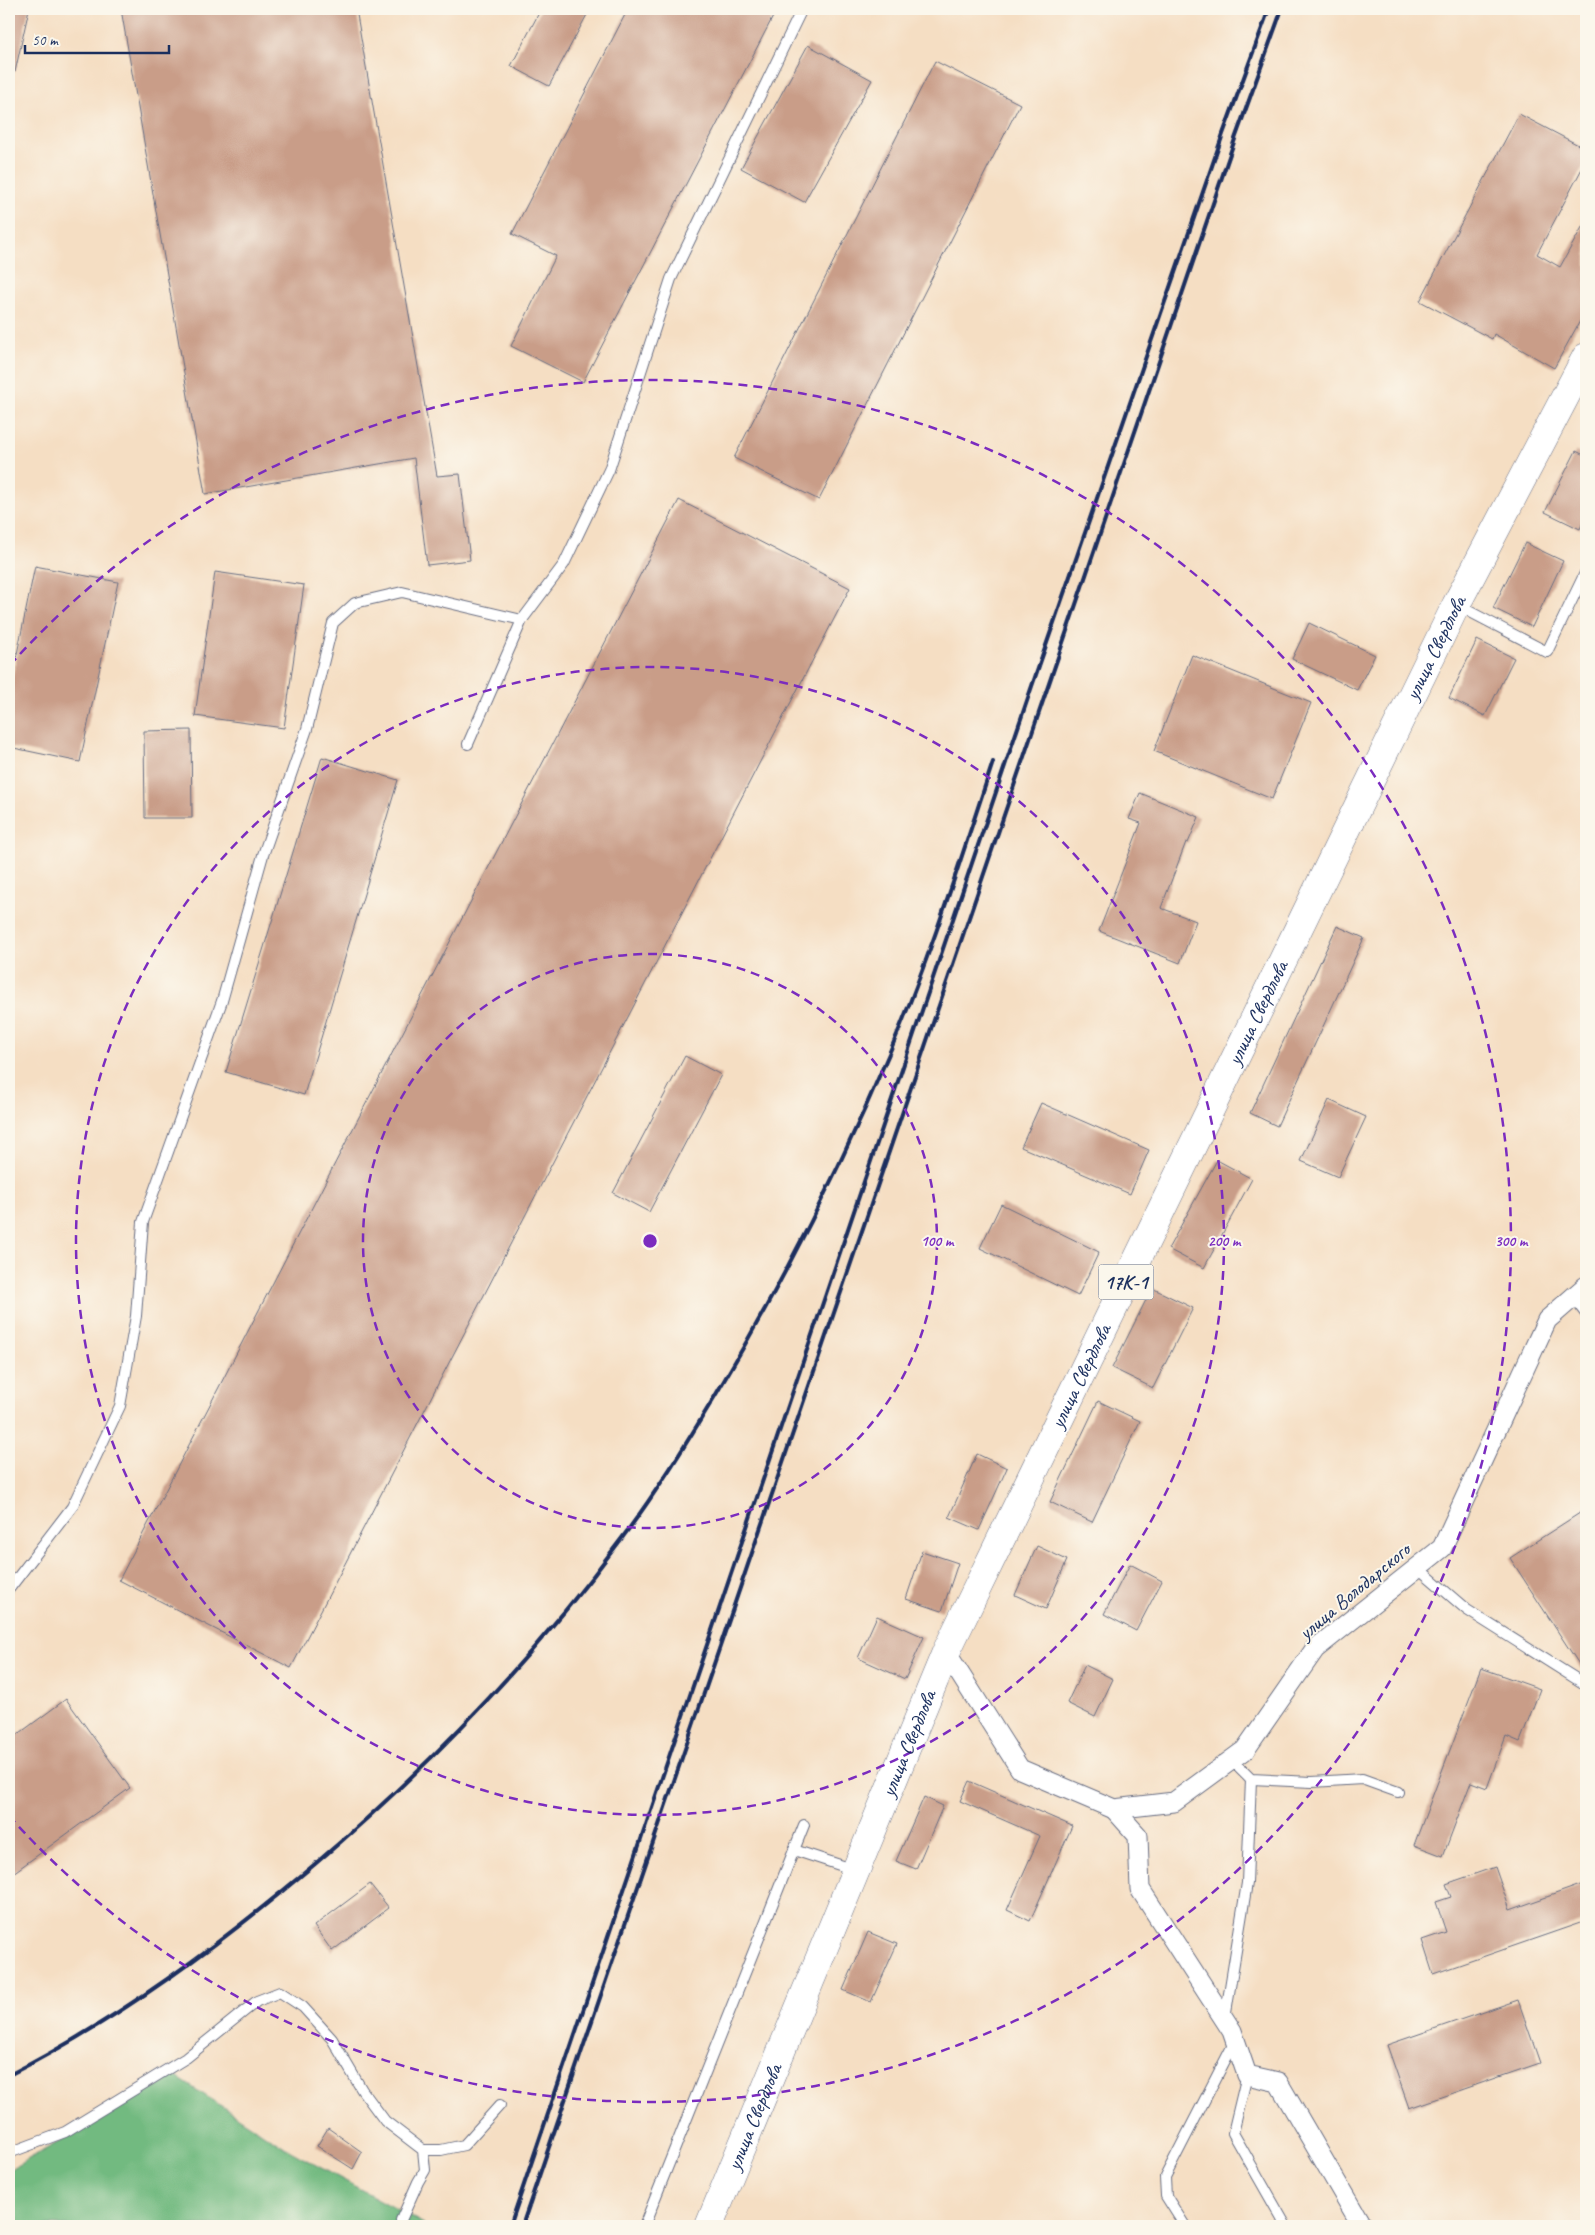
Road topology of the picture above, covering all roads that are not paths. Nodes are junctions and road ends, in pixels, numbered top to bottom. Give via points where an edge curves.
1 (802, 9) edge
2 (1586, 357) edge
3 (1586, 571) edge
4 (1456, 604) junction
5 (522, 620) junction
6 (468, 744) dead end
7 (1580, 1291) edge
8 (1586, 1314) edge
9 (1417, 1567) junction
10 (9, 1589) edge
11 (946, 1652) junction
12 (1586, 1685) edge
13 (1232, 1760) junction
14 (1251, 1778) junction
15 (1398, 1792) dead end
16 (1114, 1809) junction
17 (804, 1825) dead end
18 (794, 1850) junction
19 (856, 1871) junction
20 (1224, 2020) junction
21 (1235, 2040) junction
22 (1247, 2075) junction
23 (500, 2105) dead end
24 (423, 2150) junction
25 (9, 2153) edge
26 (402, 2220) dead end
27 (644, 2226) edge
28 (709, 2226) edge
29 (1185, 2226) edge
30 (1286, 2226) edge
31 (1362, 2226) edge

1 - 5 lane via 671,279 609,470 564,564
2 - 4 main road, улица Свердлова / 17К-1
3 - 4 lane via 1547,652
4 - 11 main road, улица Свердлова / 17К-1
5 - 6 lane
5 - 10 lane via 402,592 355,604 333,623 307,728 263,855 222,1001 143,1222 136,1316 120,1406 72,1507
7 - 8 lane
7 - 9 street, улица Володарского via 1547,1320 1442,1548
9 - 12 lane via 1467,1610
9 - 13 street, улица Володарского via 1315,1649 1245,1750
11 - 16 street, улица Володарского via 1020,1770
11 - 19 main road, улица Свердлова / 17К-1
13 - 14 lane
13 - 16 street, улица Володарского via 1174,1802
14 - 15 lane via 1312,1782 1362,1779
14 - 20 lane via 1247,1883
16 - 20 street via 1138,1836 1140,1890
17 - 18 lane
18 - 19 lane
18 - 27 lane
19 - 28 main road, улица Свердлова / 17К-1
20 - 21 street
21 - 22 street
21 - 29 lane via 1165,2177 1166,2196
22 - 30 lane via 1233,2133
22 - 31 street via 1278,2082
23 - 24 lane via 464,2144 441,2150
24 - 25 lane via 385,2121 362,2090 332,2038 302,2007 280,1992 257,2001 186,2058 65,2132
24 - 26 lane via 425,2170

